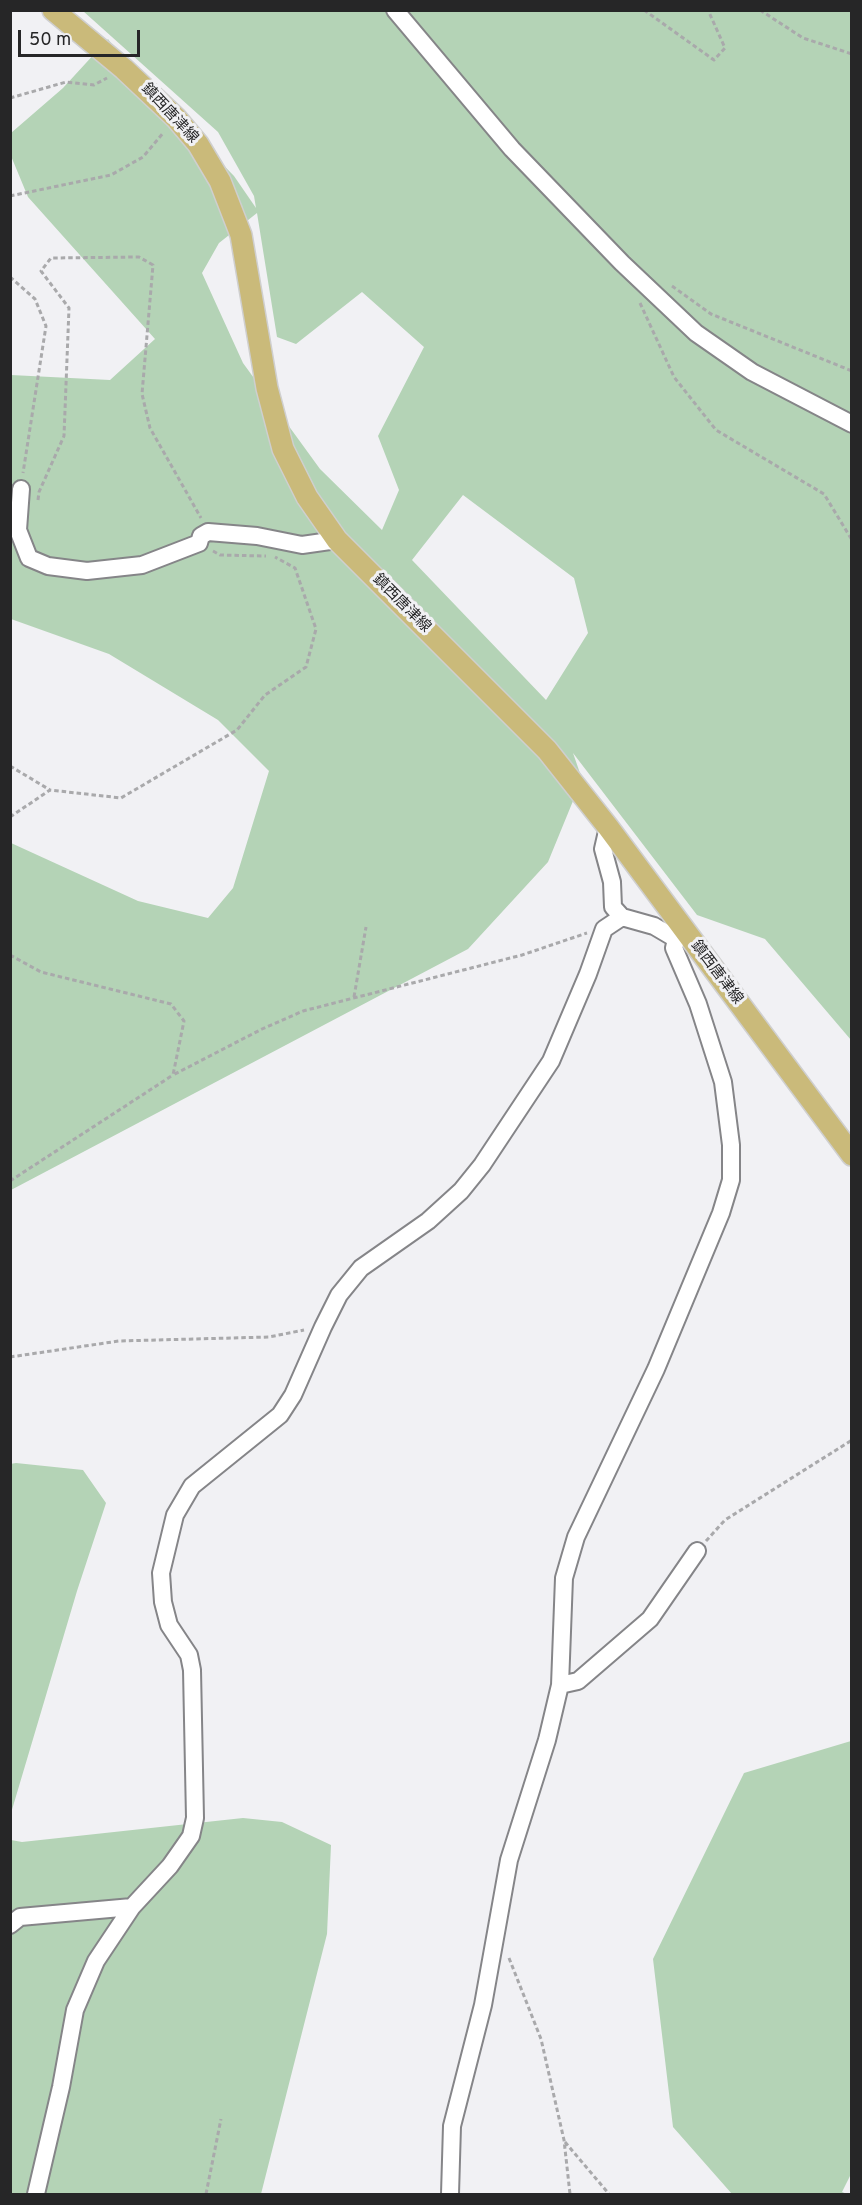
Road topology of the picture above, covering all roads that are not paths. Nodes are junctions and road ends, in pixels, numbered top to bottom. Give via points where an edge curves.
1 (53, 10) edge
2 (395, 10) edge
3 (852, 424) edge
4 (21, 489) road end
5 (337, 540) junction
6 (608, 827) junction
7 (622, 917) junction
8 (681, 936) junction
9 (852, 1155) edge
10 (697, 1551) road end
11 (560, 1685) junction
12 (132, 1907) junction
13 (10, 1925) edge
14 (36, 2194) edge
15 (450, 2194) edge

1 - 5 main road, 鎮西唐津線 via 176,118 198,144 220,181 241,236 267,388 283,449 307,497
2 - 3 street via 512,149 696,333 752,372
4 - 5 street via 18,530 29,558 48,566 87,571 142,565 203,537 257,536 302,545
5 - 6 main road, 鎮西唐津線 via 547,750
6 - 7 street via 603,849 612,882 613,907
6 - 8 main road, 鎮西唐津線
7 - 8 street
7 - 12 street via 604,929 551,1060 482,1165 428,1221 361,1268 339,1295 280,1415 192,1486 175,1515 161,1573 169,1625 189,1655 192,1670 195,1818 191,1836 170,1866
8 - 9 main road, 鎮西唐津線
8 - 11 street via 674,948 698,1004 723,1082 731,1180 656,1369 576,1537 564,1578
10 - 11 street via 650,1619 578,1681
11 - 15 street via 509,1860 483,2006 452,2126
12 - 13 street via 20,1917
12 - 14 street via 96,1961 75,2010

